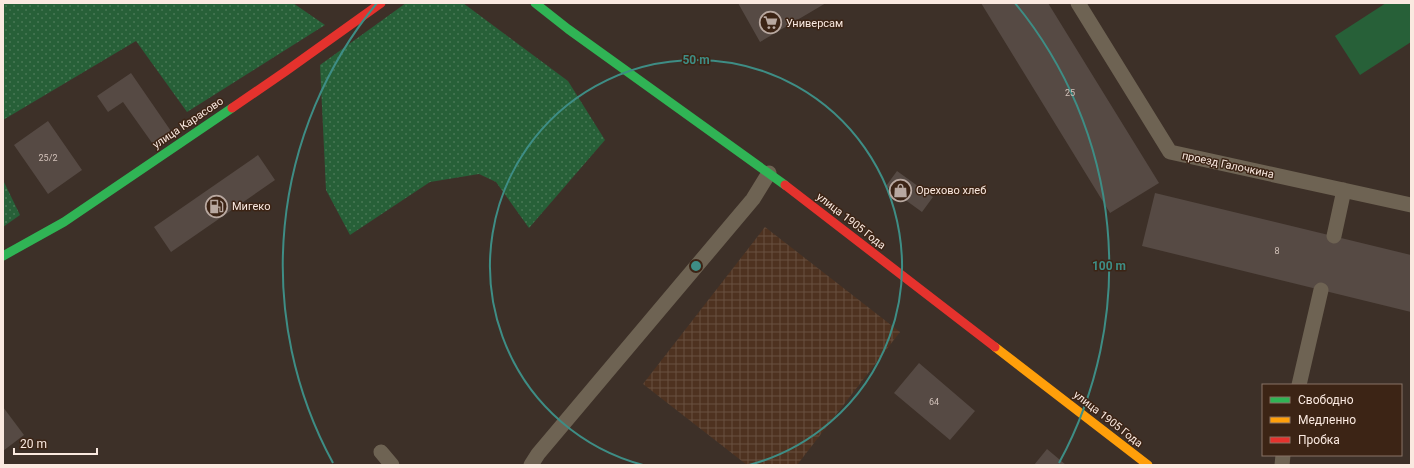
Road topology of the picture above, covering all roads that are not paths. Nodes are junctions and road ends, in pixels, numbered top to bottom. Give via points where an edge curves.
1 (381, 3) edge
2 (535, 3) edge
3 (1078, 3) edge
4 (769, 173) junction
5 (1344, 190) junction
6 (1411, 206) edge
7 (1334, 236) dead end
8 (3, 256) edge
9 (1321, 290) dead end
10 (1300, 384) edge
11 (381, 452) dead end
12 (392, 465) edge
13 (531, 465) edge
14 (1148, 465) edge

1 - 8 street, улица Карасово via 64,222
2 - 4 street, улица 1905 Года
3 - 5 lane, проезд Галочкина via 1170,152
4 - 13 lane via 753,198
4 - 14 street, улица 1905 Года
5 - 6 lane, проезд Галочкина
5 - 7 lane
9 - 10 lane
11 - 12 lane

